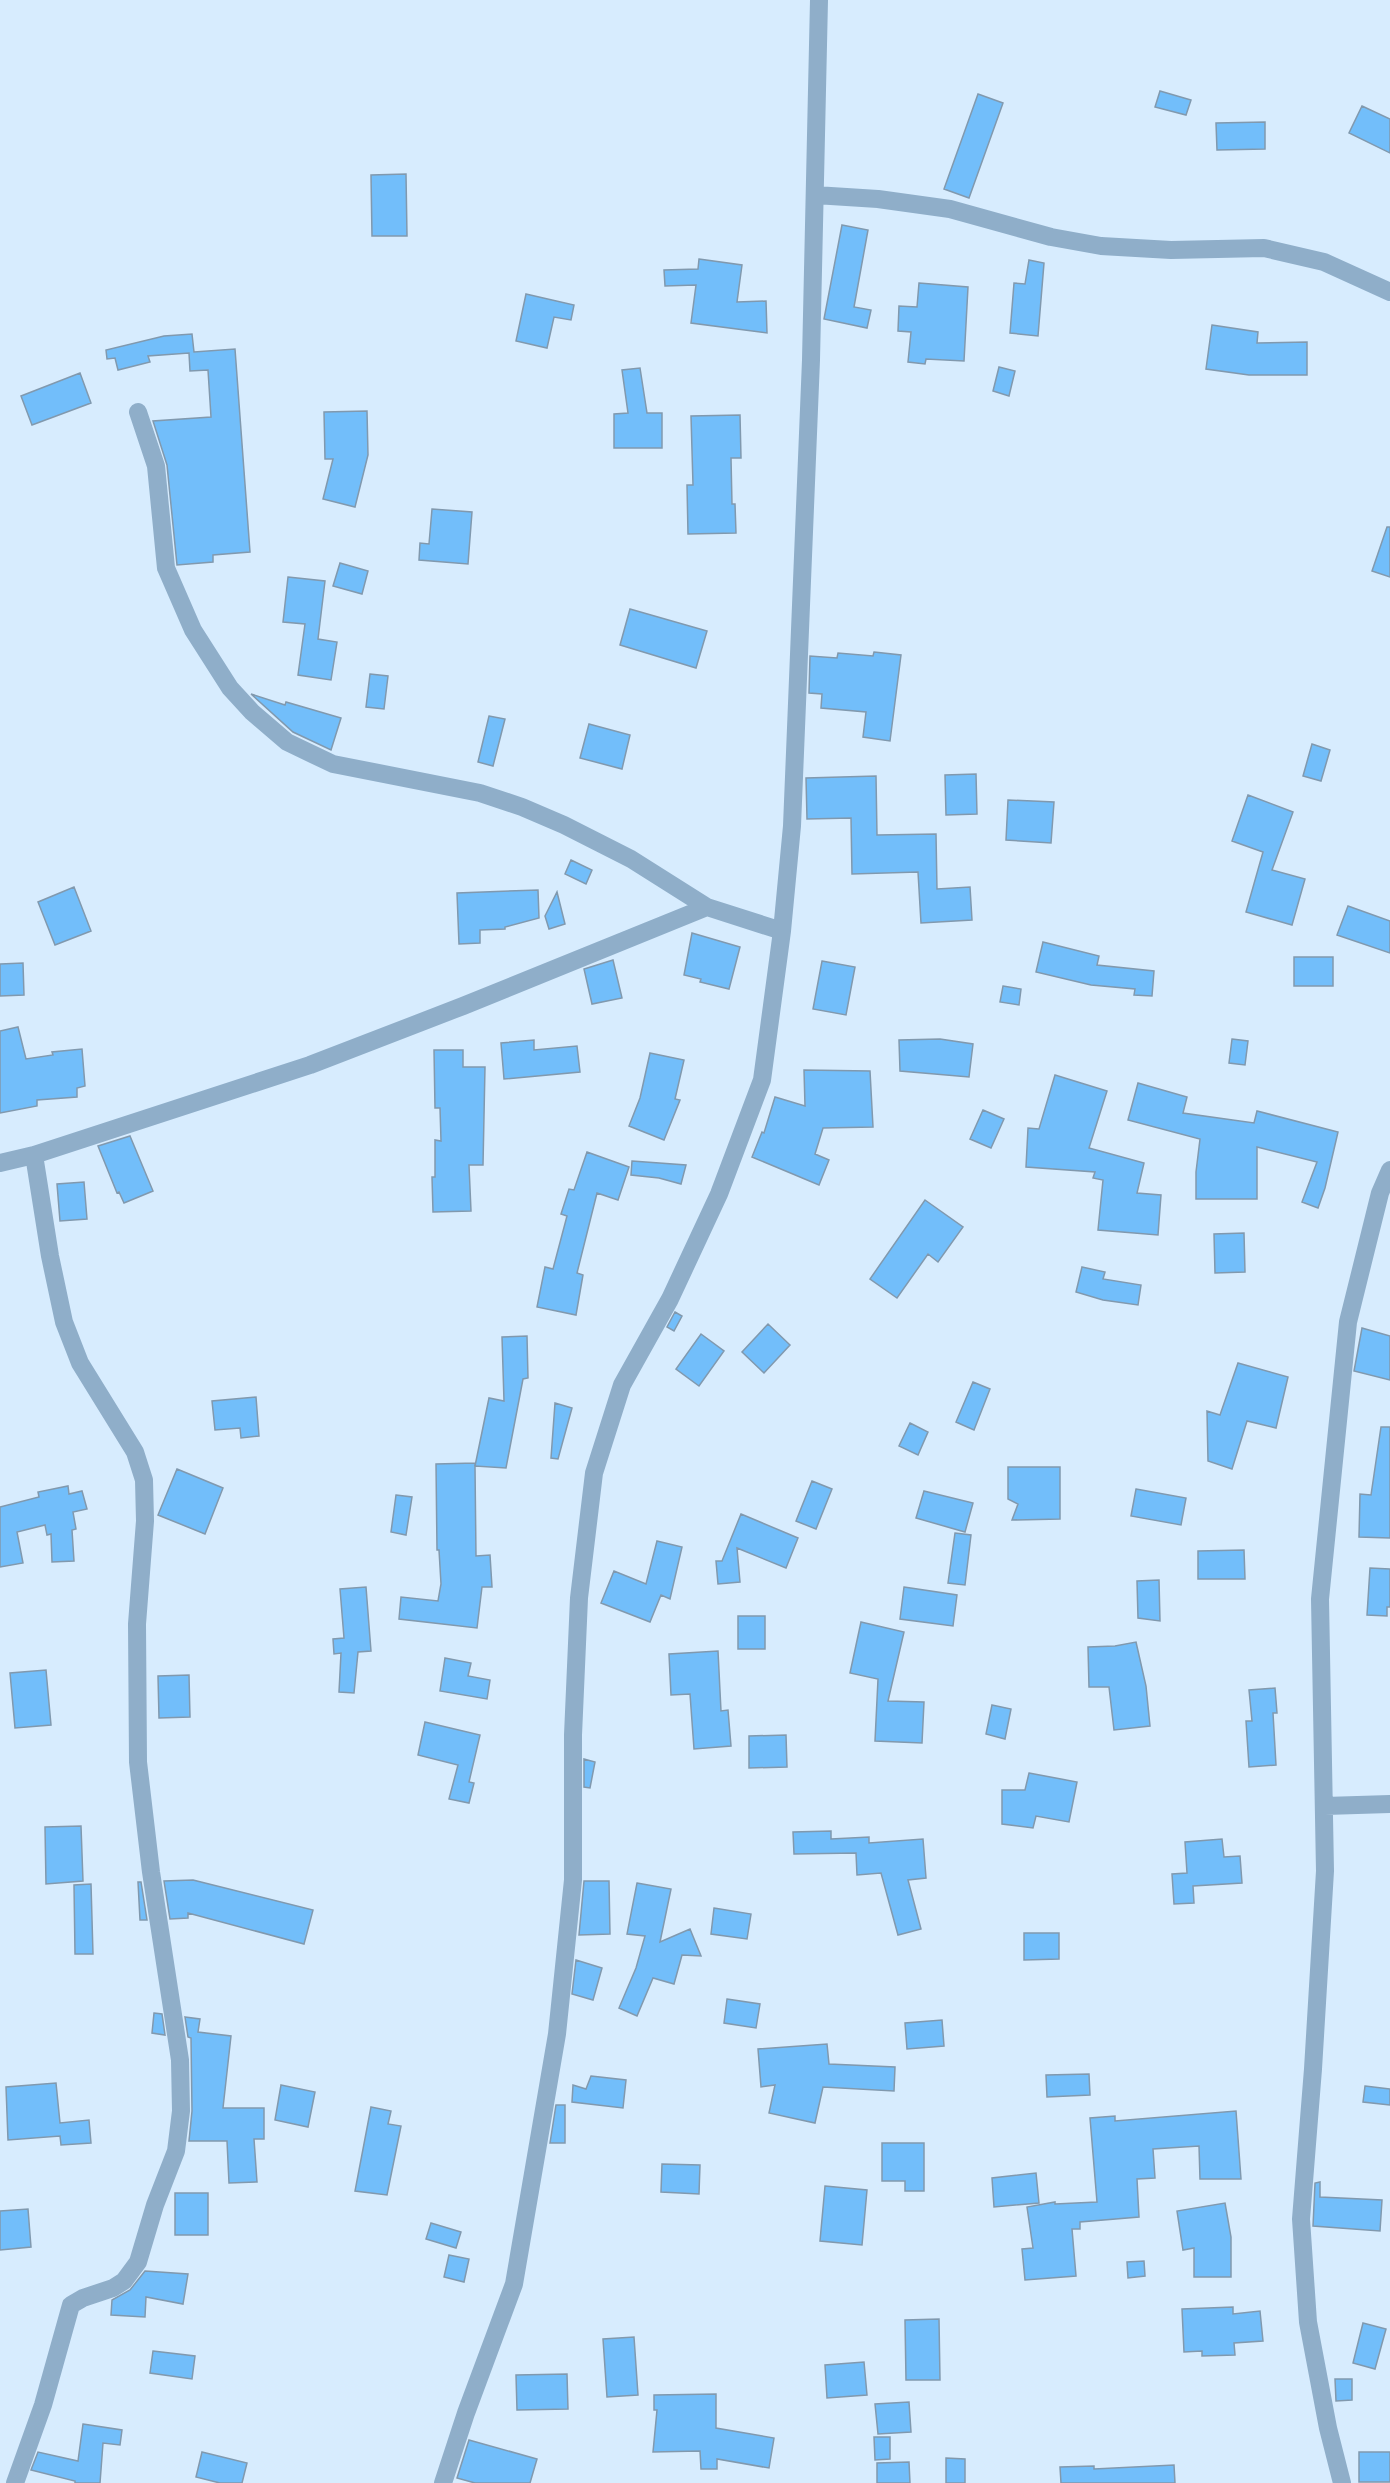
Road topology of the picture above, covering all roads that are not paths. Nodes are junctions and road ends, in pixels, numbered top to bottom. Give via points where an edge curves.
1 (819, 0) edge
2 (815, 195) junction
3 (1390, 292) edge
4 (138, 412) dead end
5 (707, 907) junction
6 (782, 931) junction
7 (34, 1155) junction
8 (0, 1163) edge
9 (1390, 1170) edge
10 (1390, 1804) edge
11 (1325, 1806) junction
12 (448, 2482) edge
13 (15, 2483) edge
14 (1342, 2483) edge

1 - 2 street
2 - 3 street via 951,209 1051,237 1101,246 1172,250 1264,248 1324,262
2 - 6 street via 801,631 792,826
4 - 5 street via 156,466 166,568 193,630 230,688 252,712 287,742 333,764 480,793 564,825 631,859
5 - 6 street
5 - 7 street via 310,1065
6 - 12 street via 762,1080 719,1194 670,1299 622,1385 594,1473 579,1598 573,1735 573,1880 557,2034 514,2284 466,2413
7 - 8 street
7 - 13 street via 64,1322 80,1364 135,1452 144,1480 137,1624 138,1762 180,2060 181,2110 176,2151 138,2262 124,2281 71,2306 43,2405
9 - 11 street via 1380,1193 1348,1322 1335,1445 1320,1599
10 - 11 street
11 - 14 street via 1319,1983 1300,2219 1308,2322

